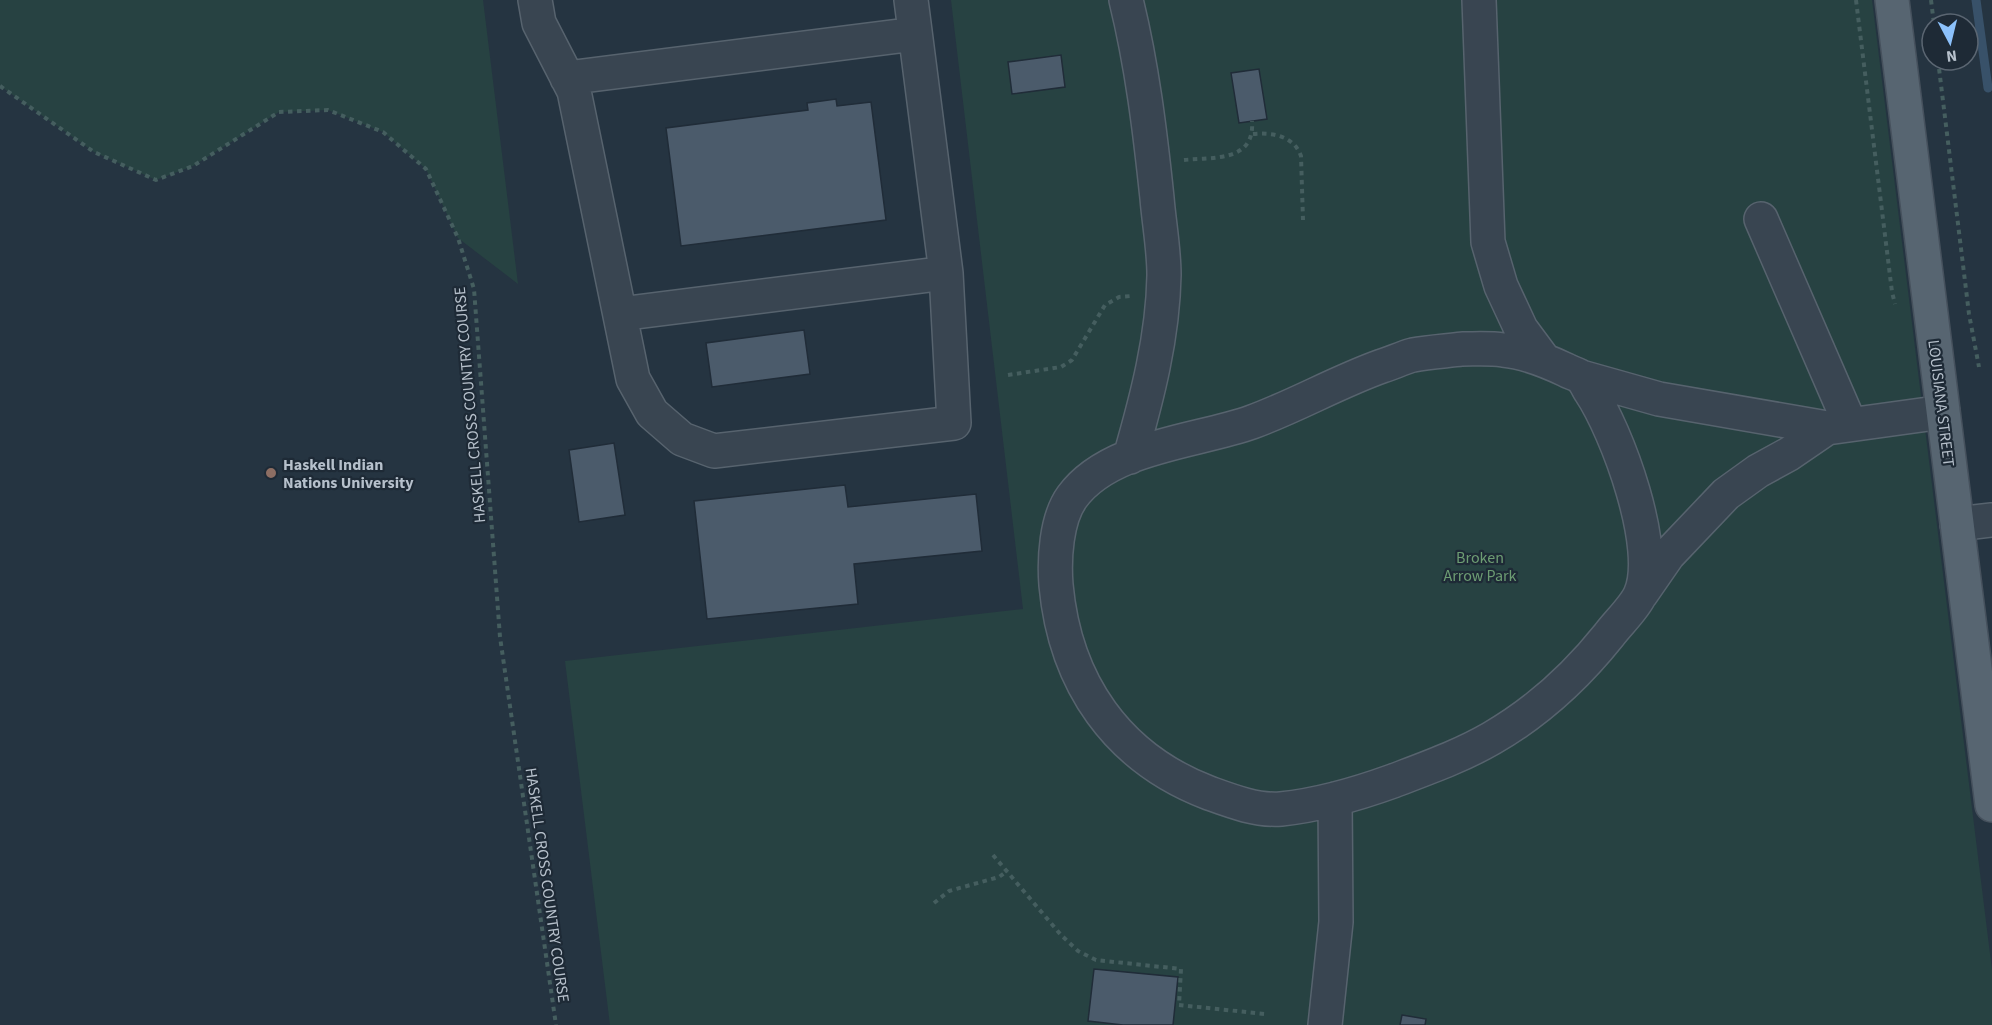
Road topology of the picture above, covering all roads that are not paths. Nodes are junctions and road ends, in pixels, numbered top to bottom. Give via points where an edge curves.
1 (535, 0) edge
2 (911, 0) edge
3 (1126, 0) edge
4 (1479, 0) edge
5 (1892, 0) edge
6 (915, 34) junction
7 (567, 78) junction
8 (1761, 219) dead end
9 (945, 273) junction
10 (620, 314) junction
11 (1544, 360) junction
12 (1581, 377) junction
13 (1943, 412) junction
14 (1839, 426) junction
15 (1130, 458) junction
16 (1992, 520) edge
17 (1957, 524) junction
18 (1640, 596) junction
19 (1335, 799) junction
20 (1992, 806) edge
21 (1325, 1025) edge

1 - 7 lane via 539,23
2 - 6 lane
3 - 15 lane via 1138,48 1164,273 1158,341
4 - 11 lane via 1488,242 1501,286 1521,329
5 - 13 main road, LOUISIANA STREET
6 - 7 lane
6 - 9 lane
7 - 10 lane via 574,91
8 - 14 lane
9 - 10 lane
9 - 10 lane via 954,423 714,451 682,439 652,413 633,379
11 - 12 lane
11 - 15 lane via 1506,350 1462,349 1412,355 1251,423
12 - 14 lane via 1659,399
12 - 18 lane via 1616,440 1637,504 1645,570
13 - 14 lane
13 - 17 main road, LOUISIANA STREET
14 - 18 lane via 1725,494 1668,555
15 - 19 lane via 1092,477 1070,499 1059,530 1055,569 1058,607 1084,687 1128,745 1165,773 1203,791 1238,804 1274,809
16 - 17 lane
17 - 20 main road, LOUISIANA STREET
18 - 19 lane via 1587,663 1543,702 1493,738 1440,764
19 - 21 lane via 1336,922

